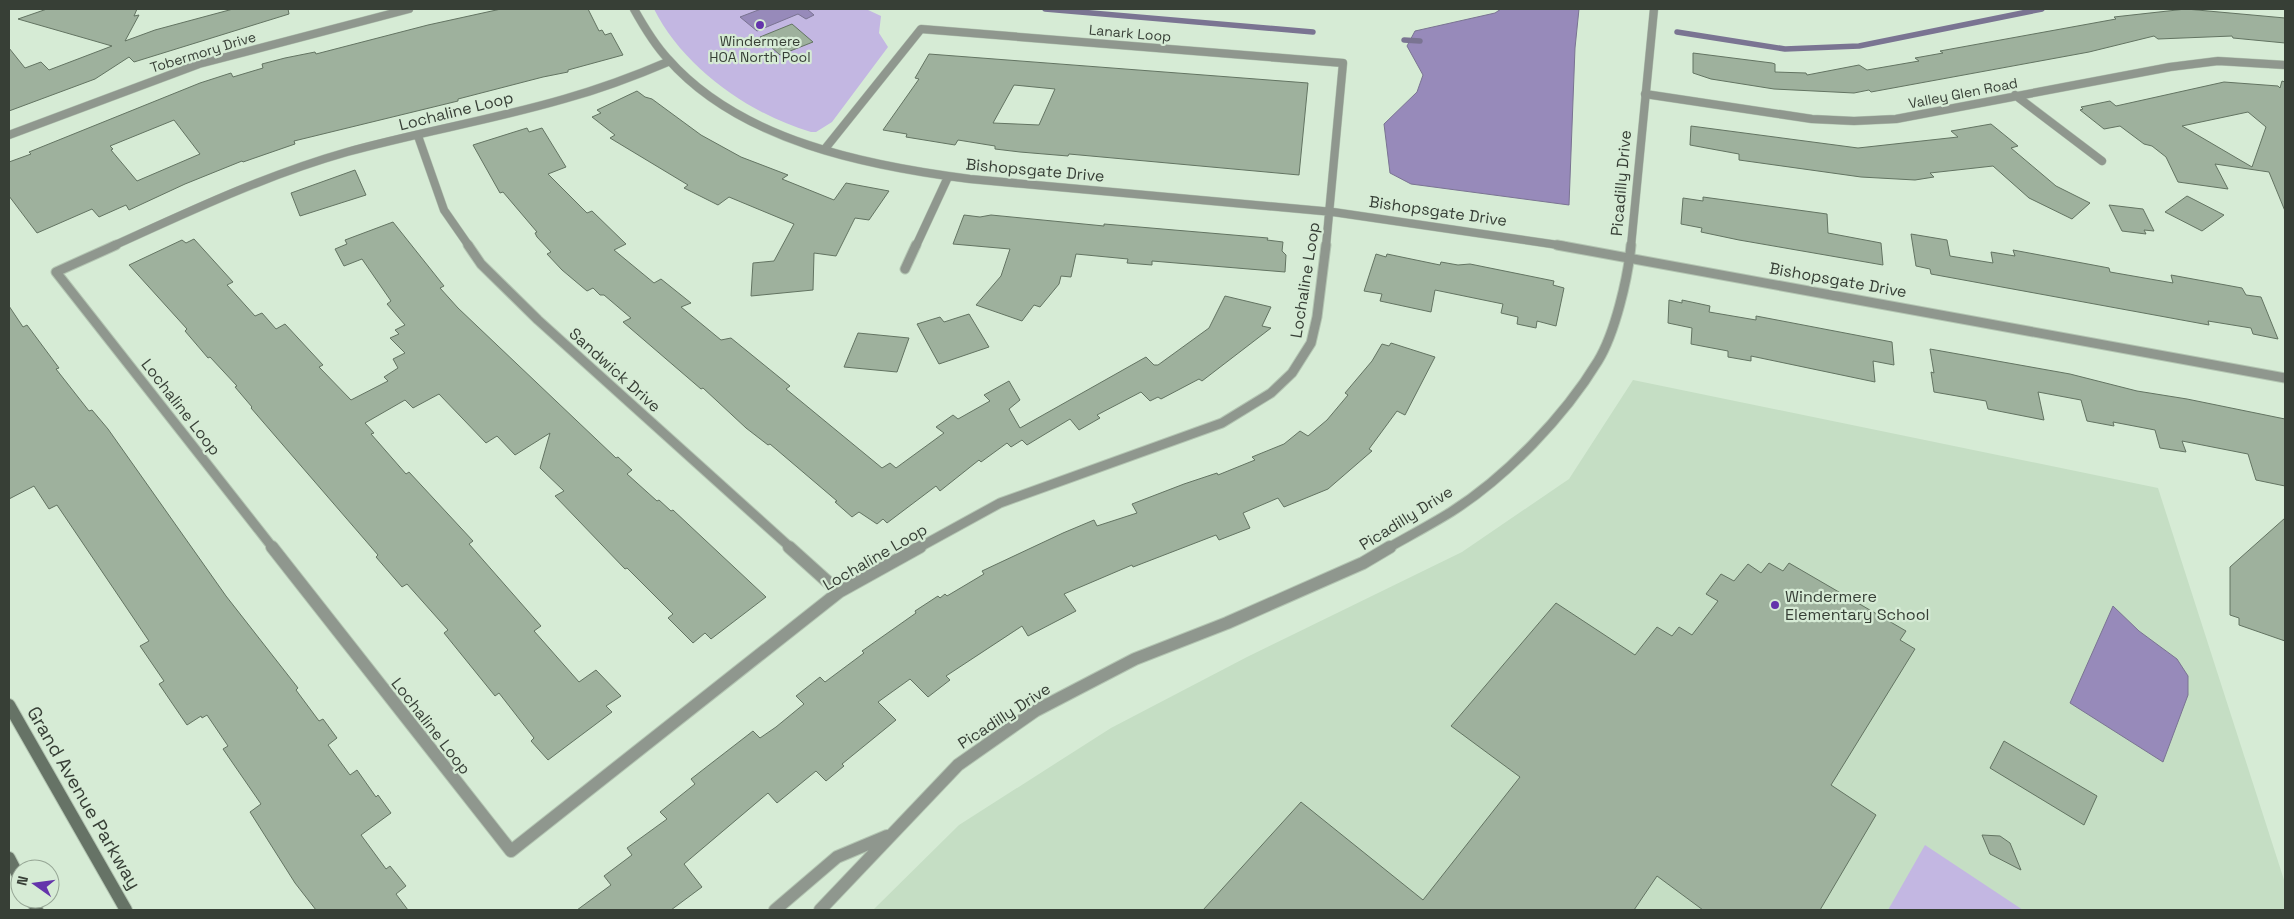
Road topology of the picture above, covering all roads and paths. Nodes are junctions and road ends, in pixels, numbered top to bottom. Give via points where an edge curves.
1 (409, 9) edge
2 (634, 9) edge
3 (1654, 9) edge
4 (388, 11) edge
5 (670, 61) junction
6 (2285, 65) edge
7 (1646, 94) junction
8 (2015, 95) junction
9 (9, 135) edge
10 (418, 136) junction
11 (824, 150) junction
12 (2102, 161) dead end
13 (948, 178) junction
14 (1330, 212) junction
15 (1630, 257) junction
16 (905, 269) dead end
17 (2285, 378) edge
18 (838, 592) junction
19 (9, 705) edge
20 (891, 834) junction
21 (126, 910) edge
22 (775, 910) edge
23 (820, 910) edge

1 - 4 street, Tobermory Drive
2 - 5 street, Bishopsgate Drive via 647,36
3 - 7 street, Picadilly Drive
4 - 9 street, Tobermory Drive via 199,64
5 - 10 street, Lochaline Loop via 617,83 562,100
5 - 11 street, Bishopsgate Drive via 705,95 726,108
6 - 8 street, Valley Glen Road via 2218,61
7 - 8 street, Valley Glen Road via 1812,119 1854,121 1896,119
7 - 15 street, Picadilly Drive
8 - 12 street
10 - 18 street, Sandwick Drive via 444,210 481,264 538,320
10 - 18 street, Lochaline Loop via 348,152 272,178 56,272 511,851
11 - 13 street, Bishopsgate Drive via 882,167
11 - 14 street, Lanark Loop via 921,29 1343,63
13 - 14 street, Bishopsgate Drive
13 - 16 street
14 - 15 street, Bishopsgate Drive via 1478,231
14 - 18 street, Lochaline Loop via 1316,325 1309,350 1295,370 1272,392 1222,423 1000,503
15 - 17 street, Bishopsgate Drive
15 - 20 street, Picadilly Drive via 1614,324 1599,360 1559,417 1501,472 1452,511 1363,564 1134,659 1035,711 958,765
19 - 21 main road, Grand Avenue Parkway
20 - 22 street, Picadilly Drive via 837,857
20 - 23 street, Picadilly Drive

